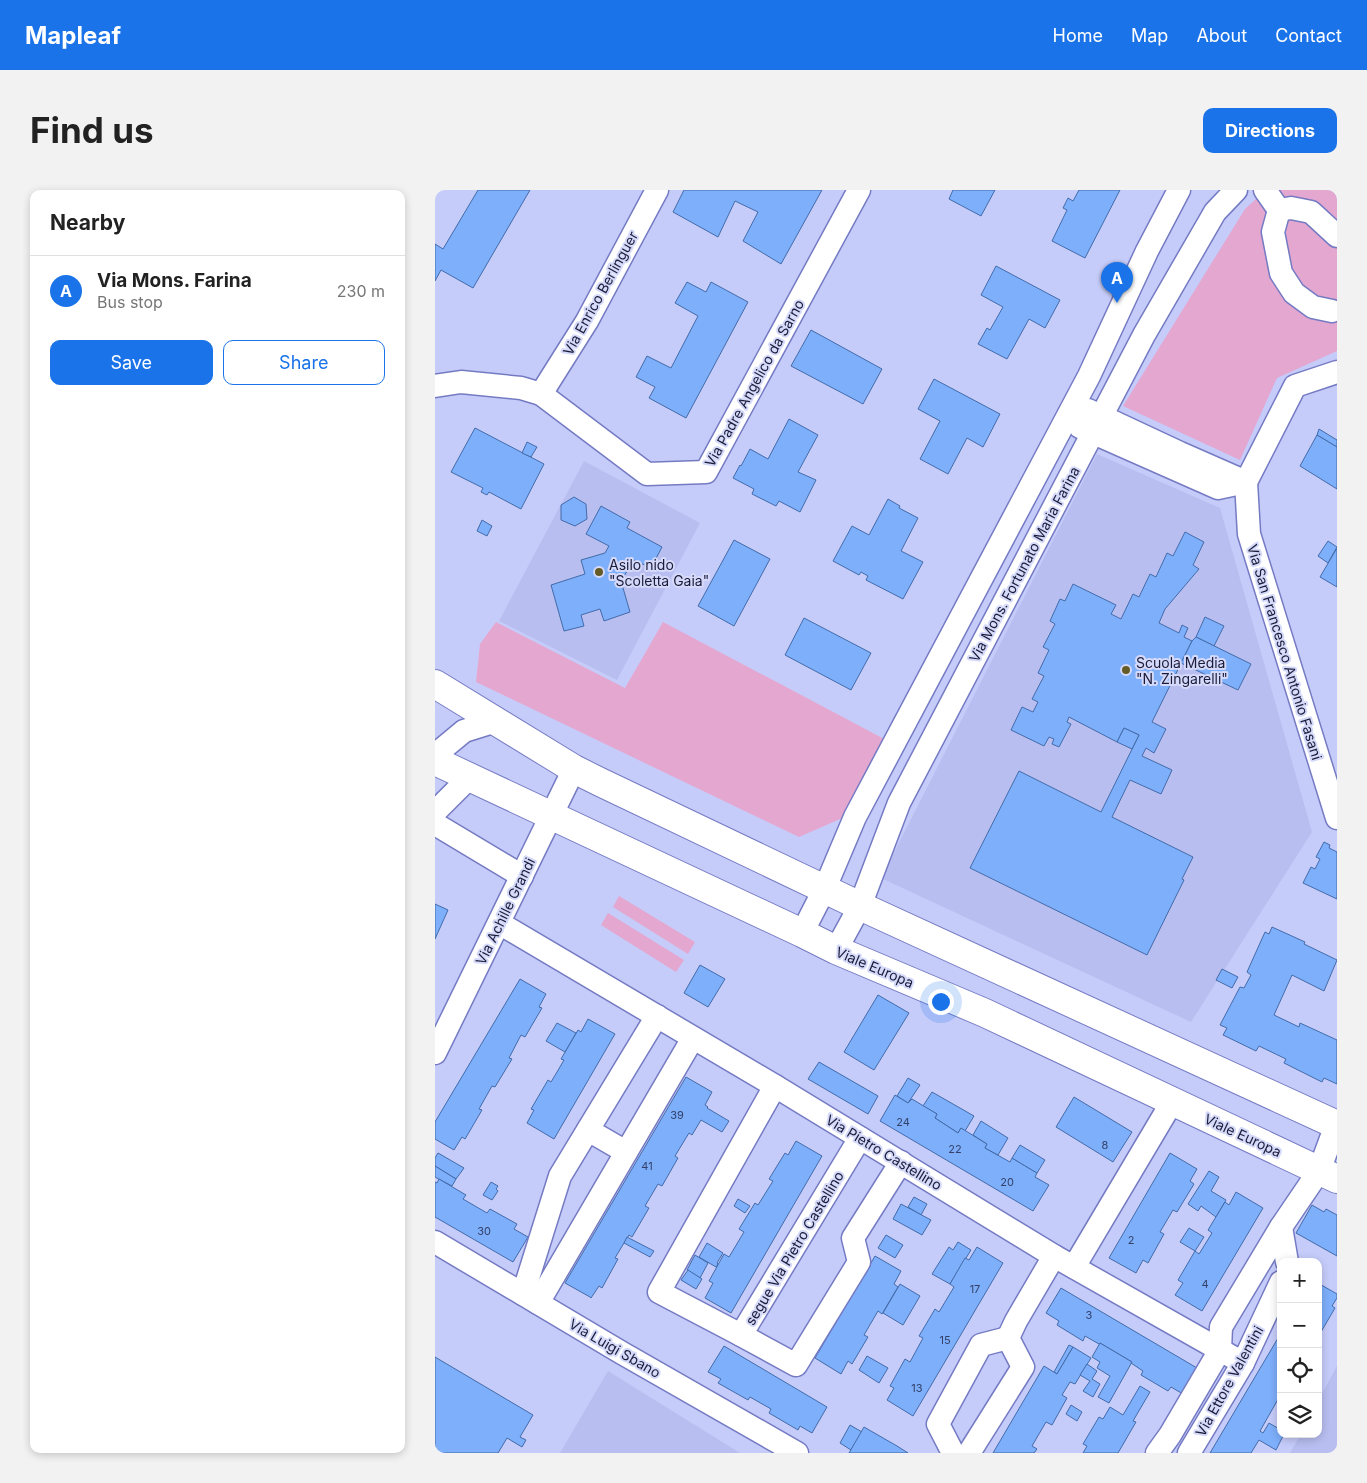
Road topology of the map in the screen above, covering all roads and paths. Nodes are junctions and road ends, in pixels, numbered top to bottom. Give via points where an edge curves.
1 (657, 190) edge
2 (859, 190) edge
3 (1179, 190) edge
4 (1236, 190) edge
5 (1265, 190) edge
6 (1279, 210) junction
7 (1337, 236) edge
8 (1335, 311) edge
9 (1337, 372) edge
10 (435, 386) edge
11 (541, 394) junction
12 (1070, 412) junction
13 (1097, 425) junction
14 (1246, 482) junction
15 (435, 684) edge
16 (496, 721) junction
17 (435, 755) edge
18 (435, 761) edge
19 (574, 769) junction
20 (469, 778) junction
21 (435, 812) edge
22 (551, 814) junction
23 (1337, 818) edge
24 (435, 824) edge
25 (522, 876) junction
26 (825, 888) junction
27 (860, 906) junction
28 (499, 923) junction
29 (802, 932) junction
30 (836, 950) junction
31 (657, 1016) junction
32 (693, 1038) junction
33 (435, 1053) edge
34 (775, 1086) junction
35 (1172, 1102) junction
36 (1337, 1125) edge
37 (588, 1130) junction
38 (860, 1138) junction
39 (626, 1152) junction
40 (901, 1162) junction
41 (1328, 1175) edge
42 (1281, 1227) junction
43 (435, 1242) edge
44 (1054, 1256) junction
45 (1286, 1258) edge
46 (1074, 1267) junction
47 (1277, 1291) edge
48 (530, 1298) junction
49 (741, 1335) junction
50 (1008, 1338) junction
51 (1219, 1350) junction
52 (1243, 1363) junction
53 (797, 1453) edge
54 (953, 1453) edge
55 (969, 1453) edge
56 (1157, 1453) edge
57 (1189, 1453) edge

1 - 11 street, Via Enrico Berlinguer via 587,321
2 - 11 street, Via Padre Angelico da Sarno via 707,472 647,474
3 - 12 street
4 - 13 street, Via Mons. Fortunato Maria Farina via 1215,212 1143,335
5 - 6 street
6 - 7 street via 1291,208 1311,212
6 - 8 street via 1273,232 1281,272 1294,293 1313,307
9 - 14 street via 1295,386
10 - 11 street, Via Padre Angelico da Sarno via 461,382 521,388
12 - 13 street
12 - 26 street via 855,817
13 - 14 street via 1218,488
13 - 27 street, Via Mons. Fortunato Maria Farina via 899,803
14 - 23 street, Via San Francesco Antonio Fasani via 1249,534
15 - 16 street
16 - 17 street via 464,731
16 - 19 street
18 - 20 street, Viale Europa
19 - 22 street, Via Achille Grandi
19 - 26 street
20 - 21 street
20 - 22 street, Viale Europa
22 - 25 street, Via Achille Grandi
22 - 29 street, Viale Europa
24 - 25 street
25 - 28 street, Via Achille Grandi
26 - 27 street
26 - 29 street
27 - 30 street, Via Mons. Fortunato Maria Farina
27 - 36 street
28 - 31 street, Via Pietro Castellino
28 - 33 street, Via Achille Grandi
29 - 30 street, Viale Europa
30 - 35 street, Viale Europa via 985,1013
31 - 32 street, Via Pietro Castellino
31 - 37 street
32 - 34 street, Via Pietro Castellino
32 - 39 street
34 - 38 street, Via Pietro Castellino
34 - 49 street via 659,1292
35 - 41 street, Viale Europa
35 - 46 street
36 - 41 street, Via Ettore Valentini
37 - 39 street
37 - 48 street via 560,1176
38 - 40 street, Via Pietro Castellino
38 - 49 street, segue Via Pietro Castellino
39 - 48 street
40 - 44 street, Via Pietro Castellino
40 - 49 street, segue Via Pietro Castellino via 853,1238 859,1262 795,1365
41 - 42 street, Via Ettore Valentini
42 - 45 street
42 - 51 street, Via Ettore Valentini via 1221,1327
43 - 48 street, Via Luigi Sbano
44 - 46 street, Via Pietro Castellino
44 - 50 street
46 - 51 street, Via Pietro Castellino
47 - 52 street, Via Ettore Valentini
48 - 53 street, Via Luigi Sbano
50 - 54 street via 981,1345 938,1424
50 - 55 street via 1023,1367
51 - 52 street, Via Pietro Castellino
51 - 56 street, Via Ettore Valentini
52 - 57 street, Via Ettore Valentini

